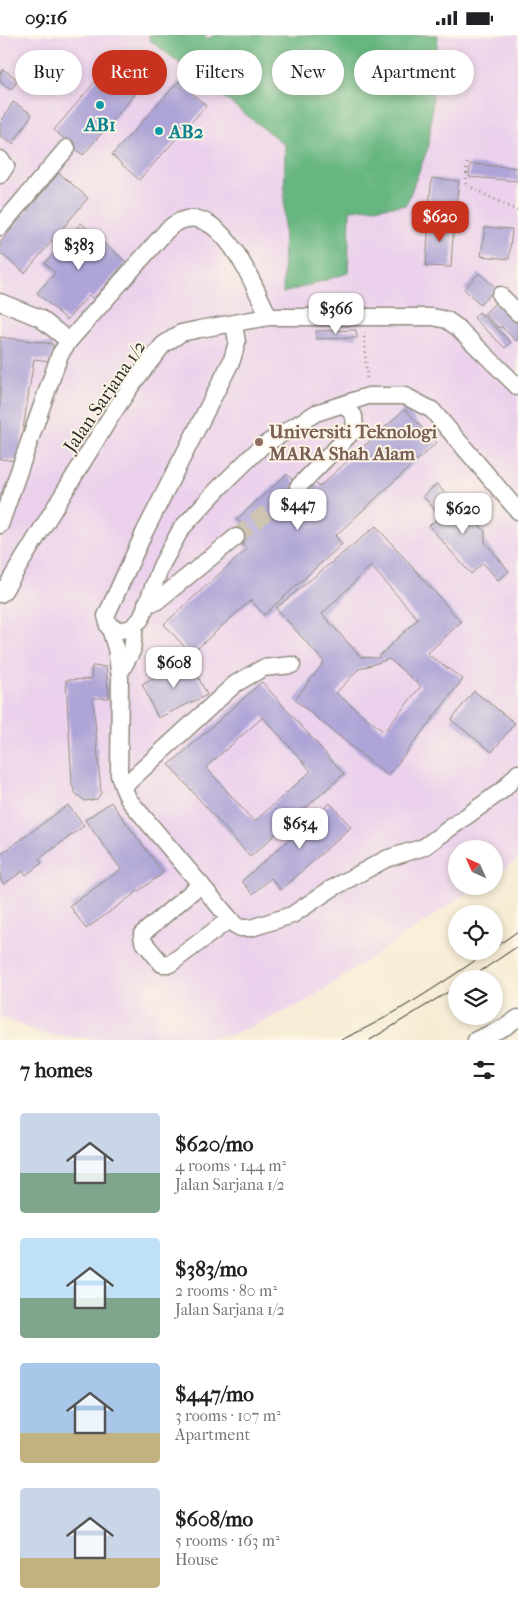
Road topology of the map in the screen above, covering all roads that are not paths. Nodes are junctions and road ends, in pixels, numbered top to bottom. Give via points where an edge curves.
1 (67, 148) dead end
2 (0, 159) edge
3 (0, 175) edge
4 (0, 227) edge
5 (500, 295) dead end
6 (0, 301) edge
7 (518, 313) edge
8 (269, 317) junction
9 (234, 324) junction
10 (68, 341) junction
11 (518, 387) edge
12 (344, 404) junction
13 (298, 487) tunnel mouth
14 (518, 511) edge
15 (0, 525) edge
16 (236, 537) tunnel mouth
17 (1, 588) edge
18 (146, 605) junction
19 (135, 624) junction
20 (108, 626) junction
21 (292, 665) dead end
22 (120, 673) junction
23 (518, 773) edge
24 (123, 787) junction
25 (201, 884) junction
26 (230, 919) junction
27 (518, 1018) edge
28 (476, 1040) edge

1 - 4 street
2 - 3 street via 6,166
5 - 7 street
6 - 10 street via 40,318
8 - 9 street, Jalan Sarjana 1/2
8 - 10 street via 239,256 222,235 210,224 188,218 167,230
8 - 11 street, Jalan Sarjana 1/2 via 434,317 447,320
9 - 17 street, Jalan Sarjana 1/2 via 181,333 163,345 111,416
9 - 20 street via 237,341 232,360 106,616
10 - 15 street via 60,354
12 - 13 street via 354,416 355,429
12 - 14 street via 368,396 405,396 432,410
12 - 18 street via 316,413 262,446 219,488 182,529 160,566
16 - 18 street via 156,602
18 - 19 street via 141,619
19 - 20 street via 125,630
19 - 22 street via 132,651
20 - 22 street
21 - 24 street via 263,669 235,684
22 - 24 street via 120,775
23 - 26 street via 504,789 424,847 386,859 292,915 251,928 241,928
24 - 25 street via 129,800
25 - 26 street
25 - 26 street via 142,934 143,941 162,964 170,964
27 - 28 street

